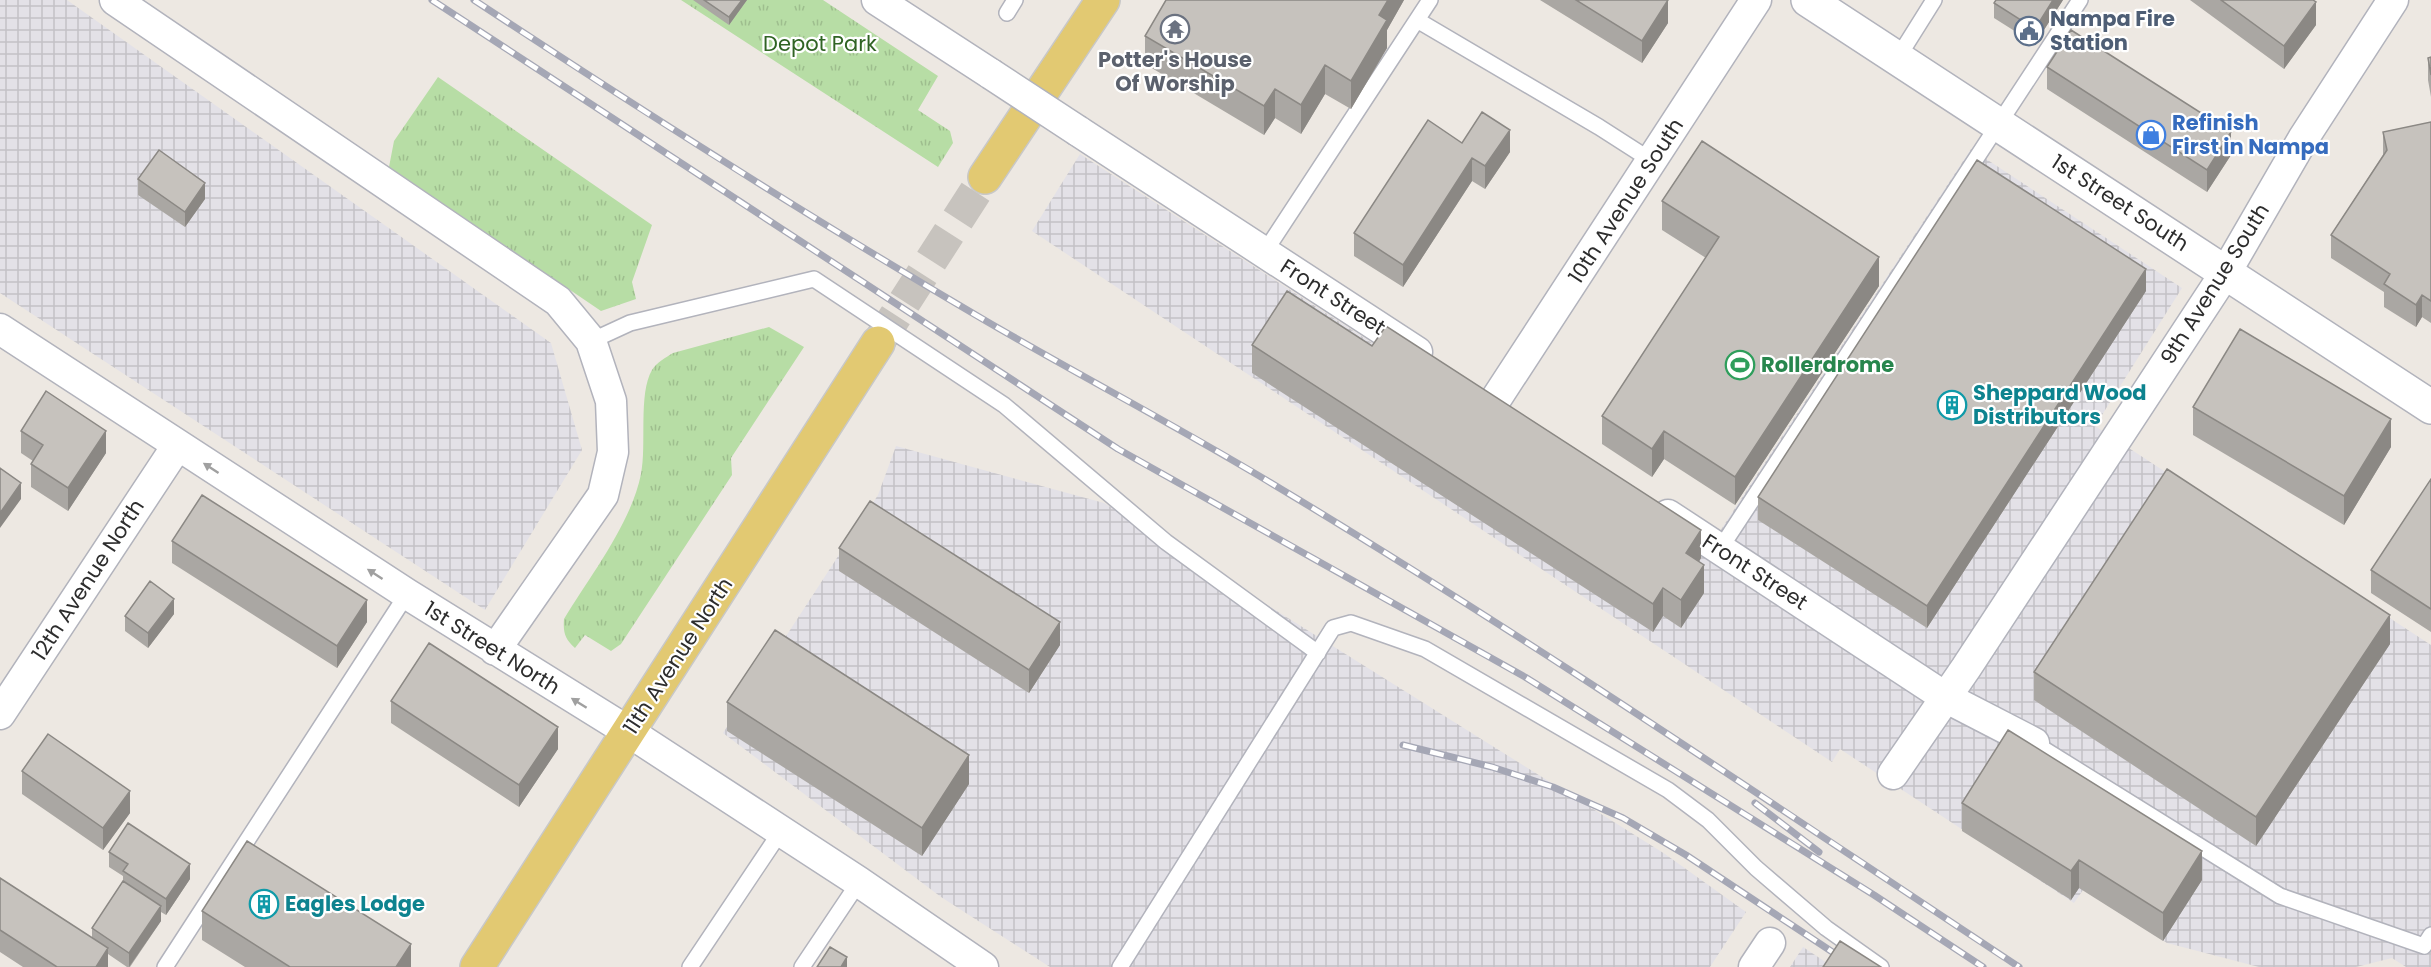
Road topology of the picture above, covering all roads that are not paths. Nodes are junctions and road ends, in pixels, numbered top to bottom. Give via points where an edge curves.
1 (115, 0) edge
2 (878, 0) edge
3 (1103, 0) edge
4 (1430, 0) edge
5 (1755, 0) edge
6 (1808, 0) edge
7 (1934, 0) edge
8 (2080, 0) edge
9 (2393, 0) edge
10 (1418, 20) junction
11 (1897, 58) junction
12 (1999, 125) junction
13 (1652, 161) junction
14 (985, 177) tunnel mouth
15 (1264, 253) junction
16 (2226, 272) junction
17 (0, 329) edge
18 (591, 341) junction
19 (878, 343) tunnel mouth
20 (1444, 369) edge
21 (1494, 402) edge
22 (2431, 406) edge
23 (177, 446) junction
24 (1642, 498) edge
25 (1720, 549) junction
26 (406, 594) junction
27 (495, 650) junction
28 (1318, 653) junction
29 (1945, 697) junction
30 (0, 714) edge
31 (629, 732) junction
32 (2034, 743) joint
33 (1893, 774) dead end
34 (781, 831) junction
35 (859, 882) junction
36 (2431, 935) edge
37 (165, 967) edge
38 (477, 967) edge
39 (690, 967) edge
40 (802, 967) edge
41 (983, 967) edge
42 (1120, 967) edge
43 (1881, 967) edge

1 - 18 street via 558,301
2 - 15 street, Front Street, bridge
3 - 14 main road
4 - 10 lane
5 - 13 street, 10th Avenue South
6 - 11 street, 1st Street South
7 - 11 lane
8 - 12 lane
9 - 16 street, 9th Avenue South via 2303,139
10 - 13 lane
10 - 15 lane
11 - 12 street, 1st Street South
12 - 16 street, 1st Street South
12 - 25 lane
13 - 21 street, 10th Avenue South
15 - 20 street, Front Street
16 - 22 street, 1st Street South
16 - 29 street, 9th Avenue South
17 - 23 street, 1st Street North
18 - 27 street via 611,401 612,452 603,495
18 - 28 lane via 630,323 814,279 1004,405 1166,542
19 - 31 main road, 11th Avenue North
26 -> 23 street, 1st Street North
23 - 30 street, 12th Avenue North
24 - 25 street, Front Street
25 - 29 street, Front Street
26 - 27 street, 1st Street North
26 - 37 lane
31 -> 27 street, 1st Street North
28 - 42 lane
28 - 43 lane via 1333,628 1351,623 1425,649 1668,790 1708,820 1756,868 1826,928
29 - 32 street, Front Street
29 - 33 street, 9th Avenue South
31 - 34 street, 1st Street North
31 - 38 main road, 11th Avenue North
32 - 36 lane via 2280,896 2424,946
34 - 35 street, 1st Street North
34 - 39 lane
35 - 40 lane
35 - 41 street, 1st Street North

